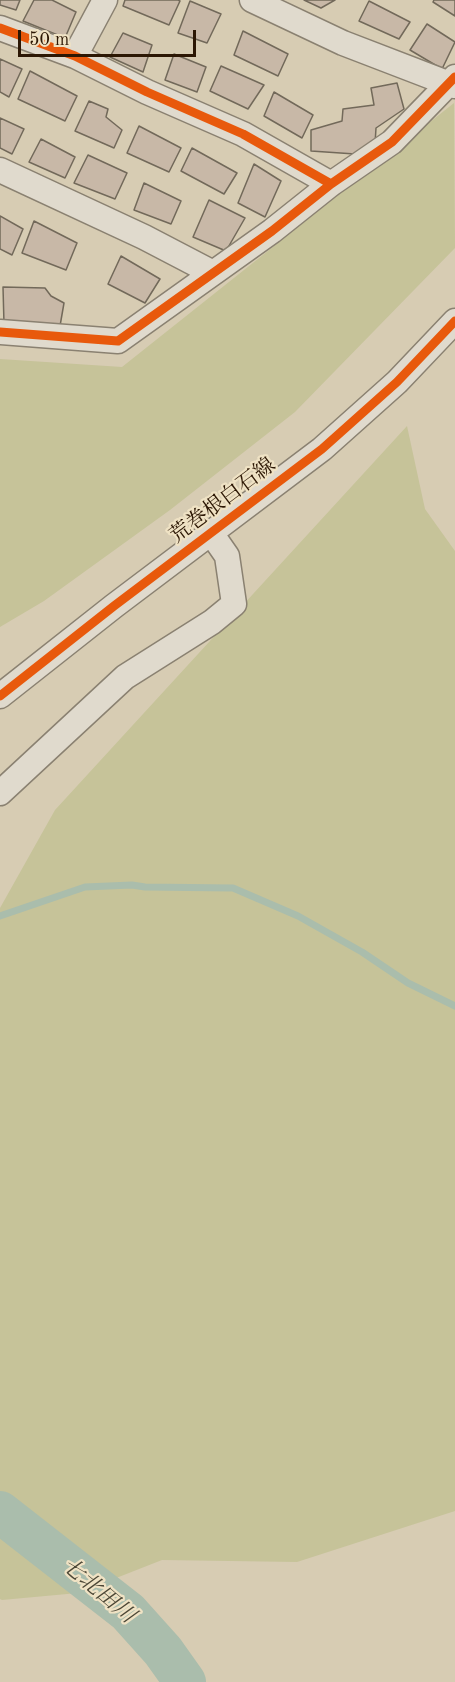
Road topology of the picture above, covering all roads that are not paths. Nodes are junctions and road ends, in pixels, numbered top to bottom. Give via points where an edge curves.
1 (105, 0) edge
2 (252, 0) edge
3 (0, 28) edge
4 (75, 56) junction
5 (453, 82) edge
6 (0, 170) edge
7 (331, 184) junction
8 (213, 273) junction
9 (455, 321) edge
10 (0, 332) edge
11 (211, 533) junction
12 (0, 696) edge
13 (0, 793) edge

1 - 4 street
2 - 5 street via 343,43
3 - 4 street
4 - 7 street via 243,134
5 - 7 street via 392,142
6 - 8 street
7 - 8 street
8 - 10 street via 118,340
9 - 11 street, 荒巻根白石線 via 398,382 322,449
11 - 12 street, 荒巻根白石線
11 - 13 street via 227,556 234,604 125,677

